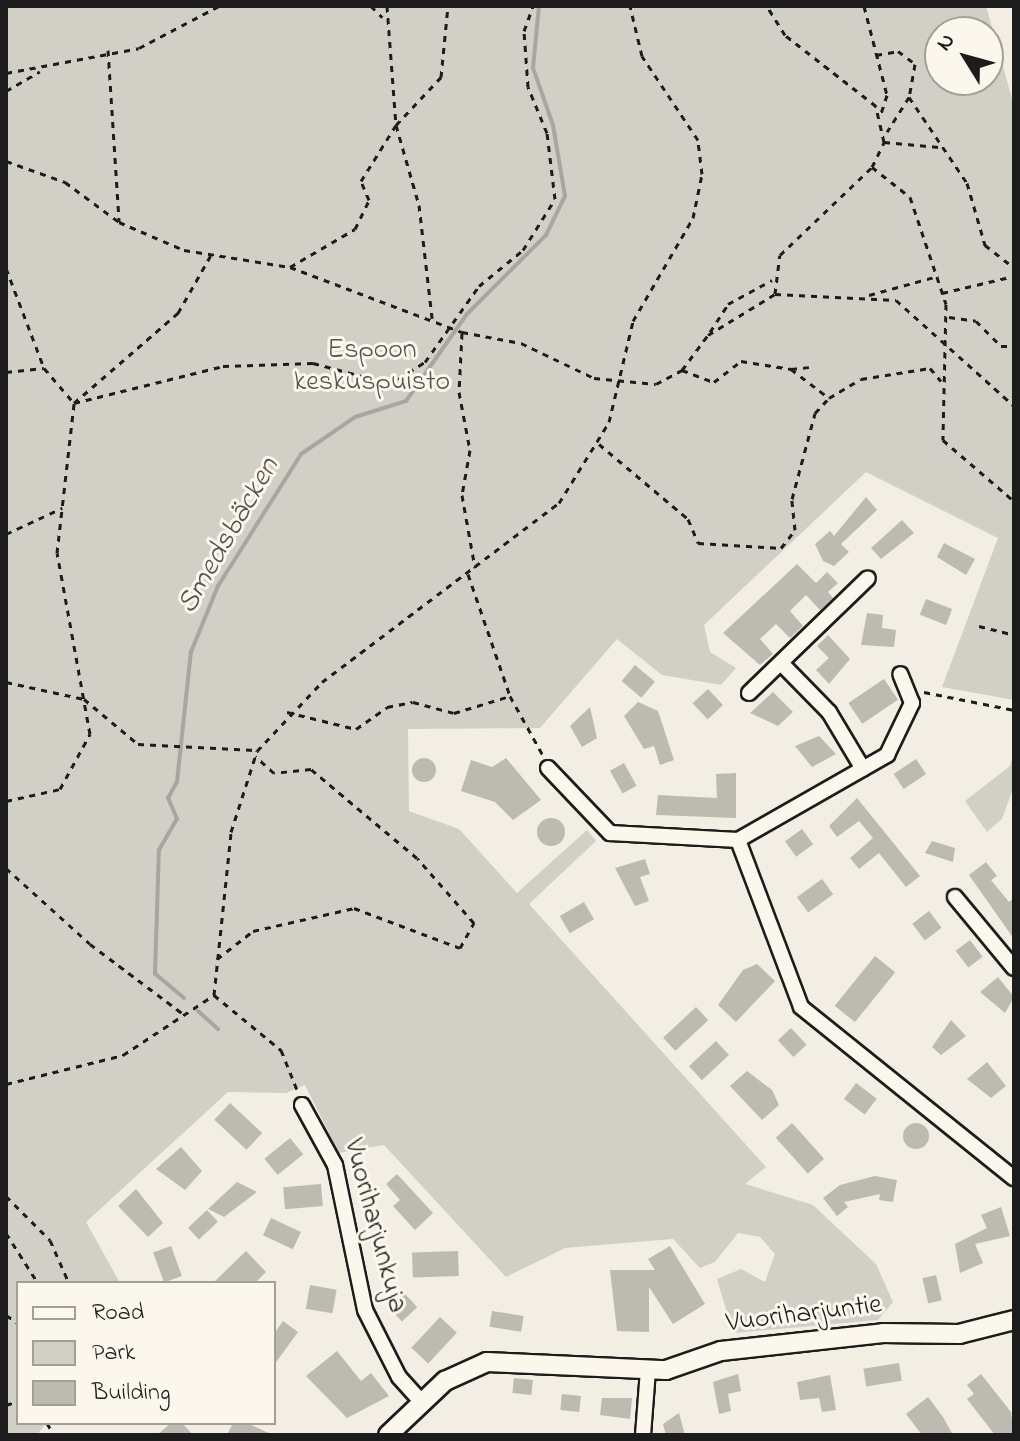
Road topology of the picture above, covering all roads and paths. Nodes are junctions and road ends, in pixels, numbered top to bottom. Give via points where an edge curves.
1 (219, 6) edge
2 (371, 6) edge
3 (387, 6) edge
4 (448, 6) edge
5 (533, 6) edge
6 (630, 6) edge
7 (767, 6) edge
8 (864, 6) edge
9 (382, 17) junction
10 (108, 50) junction
11 (876, 55) junction
12 (40, 71) junction
13 (6, 73) edge
14 (6, 91) edge
15 (909, 97) junction
16 (880, 116) junction
17 (396, 125) junction
18 (887, 132) junction
19 (884, 142) junction
20 (939, 147) junction
21 (6, 161) edge
22 (872, 167) junction
23 (119, 222) junction
24 (211, 255) junction
25 (290, 267) junction
26 (6, 268) edge
27 (1014, 268) edge
28 (938, 276) junction
29 (1014, 276) edge
30 (772, 280) junction
31 (942, 293) junction
32 (775, 294) junction
33 (866, 296) junction
34 (947, 317) junction
35 (432, 318) junction
36 (451, 327) junction
37 (462, 332) junction
38 (708, 335) junction
39 (945, 338) junction
40 (1014, 346) edge
41 (809, 367) dead end
42 (44, 368) junction
43 (791, 369) junction
44 (682, 370) junction
45 (6, 372) edge
46 (619, 379) junction
47 (941, 381) junction
48 (829, 398) junction
49 (74, 403) junction
50 (1014, 406) edge
51 (599, 444) junction
52 (1014, 501) edge
53 (62, 508) junction
54 (6, 534) edge
55 (475, 568) junction
56 (468, 574) junction
57 (868, 578) dead end
58 (979, 626) dead end
59 (1014, 635) edge
60 (781, 663) junction
61 (900, 674) dead end
62 (6, 682) edge
63 (912, 689) junction
64 (749, 693) dead end
65 (510, 696) junction
66 (84, 699) junction
67 (1014, 710) edge
68 (287, 712) junction
69 (256, 753) junction
70 (548, 768) joint
71 (863, 769) junction
72 (6, 801) edge
73 (738, 840) junction
74 (6, 868) edge
75 (955, 897) dead end
76 (217, 959) junction
77 (1014, 968) edge
78 (214, 995) junction
79 (182, 1013) junction
80 (6, 1084) edge
81 (302, 1105) joint
82 (1014, 1178) edge
83 (6, 1196) edge
84 (6, 1233) edge
85 (37, 1281) edge
86 (68, 1281) edge
87 (1014, 1320) edge
88 (648, 1370) junction
89 (420, 1400) junction
90 (388, 1435) edge
91 (643, 1435) edge

1 - 10 path via 139,48
2 - 9 path
3 - 9 path
4 - 17 path via 441,77
5 - 36 path via 524,31 528,87 547,133 555,199 523,250 479,286
6 - 46 path via 642,56 698,140 702,174 693,218 641,299
7 - 16 path via 785,35
8 - 11 path
9 - 17 path via 398,86
10 - 12 path
10 - 23 path
11 - 15 path via 898,51 915,64
11 - 16 path via 887,95
12 - 13 path
12 - 14 path
15 - 18 path
15 - 20 path
16 - 18 path
17 - 25 path via 361,181 369,200 355,229
17 - 35 path via 419,205
18 - 19 path
19 - 20 path
19 - 22 path
20 - 27 path via 967,183 985,245
21 - 23 path via 65,182
22 - 28 path via 910,197
22 - 30 path via 780,255
23 - 24 path
24 - 25 path
24 - 49 path via 178,313
25 - 35 path
26 - 42 path
28 - 31 path
28 - 33 path via 898,281
29 - 31 path
30 - 32 path
30 - 38 path via 728,304
31 - 34 path
32 - 33 path
32 - 38 path
33 - 39 path via 896,300
34 - 39 path
34 - 40 path via 976,321 1001,346
35 - 36 path
36 - 37 path
36 - 49 path via 425,362 378,392 362,376 313,363 223,366
37 - 46 path via 498,335 594,378
37 - 55 path via 459,392 470,436 462,495
38 - 44 path
39 - 47 path
39 - 50 path
41 - 43 path
42 - 45 path
42 - 49 path
43 - 44 path via 741,361 714,382
43 - 48 path
44 - 46 path via 656,384
46 - 51 path
47 - 48 path via 930,368 861,379
47 - 52 path via 943,440
48 - 51 path via 815,413 792,499 795,530 781,548 698,543 688,519
49 - 53 path
51 - 55 path via 559,503
53 - 54 path
53 - 66 path via 57,553
55 - 56 path
56 - 65 path
56 - 68 path
57 - 60 street
58 - 59 path
60 - 64 street
60 - 71 street via 829,712
61 - 63 street
62 - 66 path
63 - 67 path
63 - 71 street via 899,739
65 - 68 path via 454,713 413,702 387,707 356,729
65 - 70 path
66 - 69 path via 138,744
66 - 72 path via 90,734 60,789
68 - 69 path
69 - 76 path via 231,832
69 - 76 path via 274,773 311,769 417,858 474,923 460,948 354,908 253,931
70 - 73 street via 610,833
71 - 73 street
73 - 82 street via 801,1007
74 - 79 path via 90,944
75 - 77 street
76 - 78 path
78 - 79 path
78 - 81 path via 281,1050
79 - 80 path via 123,1055
81 - 89 street, Vuoriharjunkuja via 335,1165 365,1310
83 - 86 path via 50,1240
84 - 85 path
87 - 88 street, Vuoriharjuntie via 959,1334 883,1333 721,1351 691,1366
88 - 89 street, Vuoriharjuntie via 503,1360 465,1368
88 - 91 street
89 - 90 street, Vuoriharjuntie

